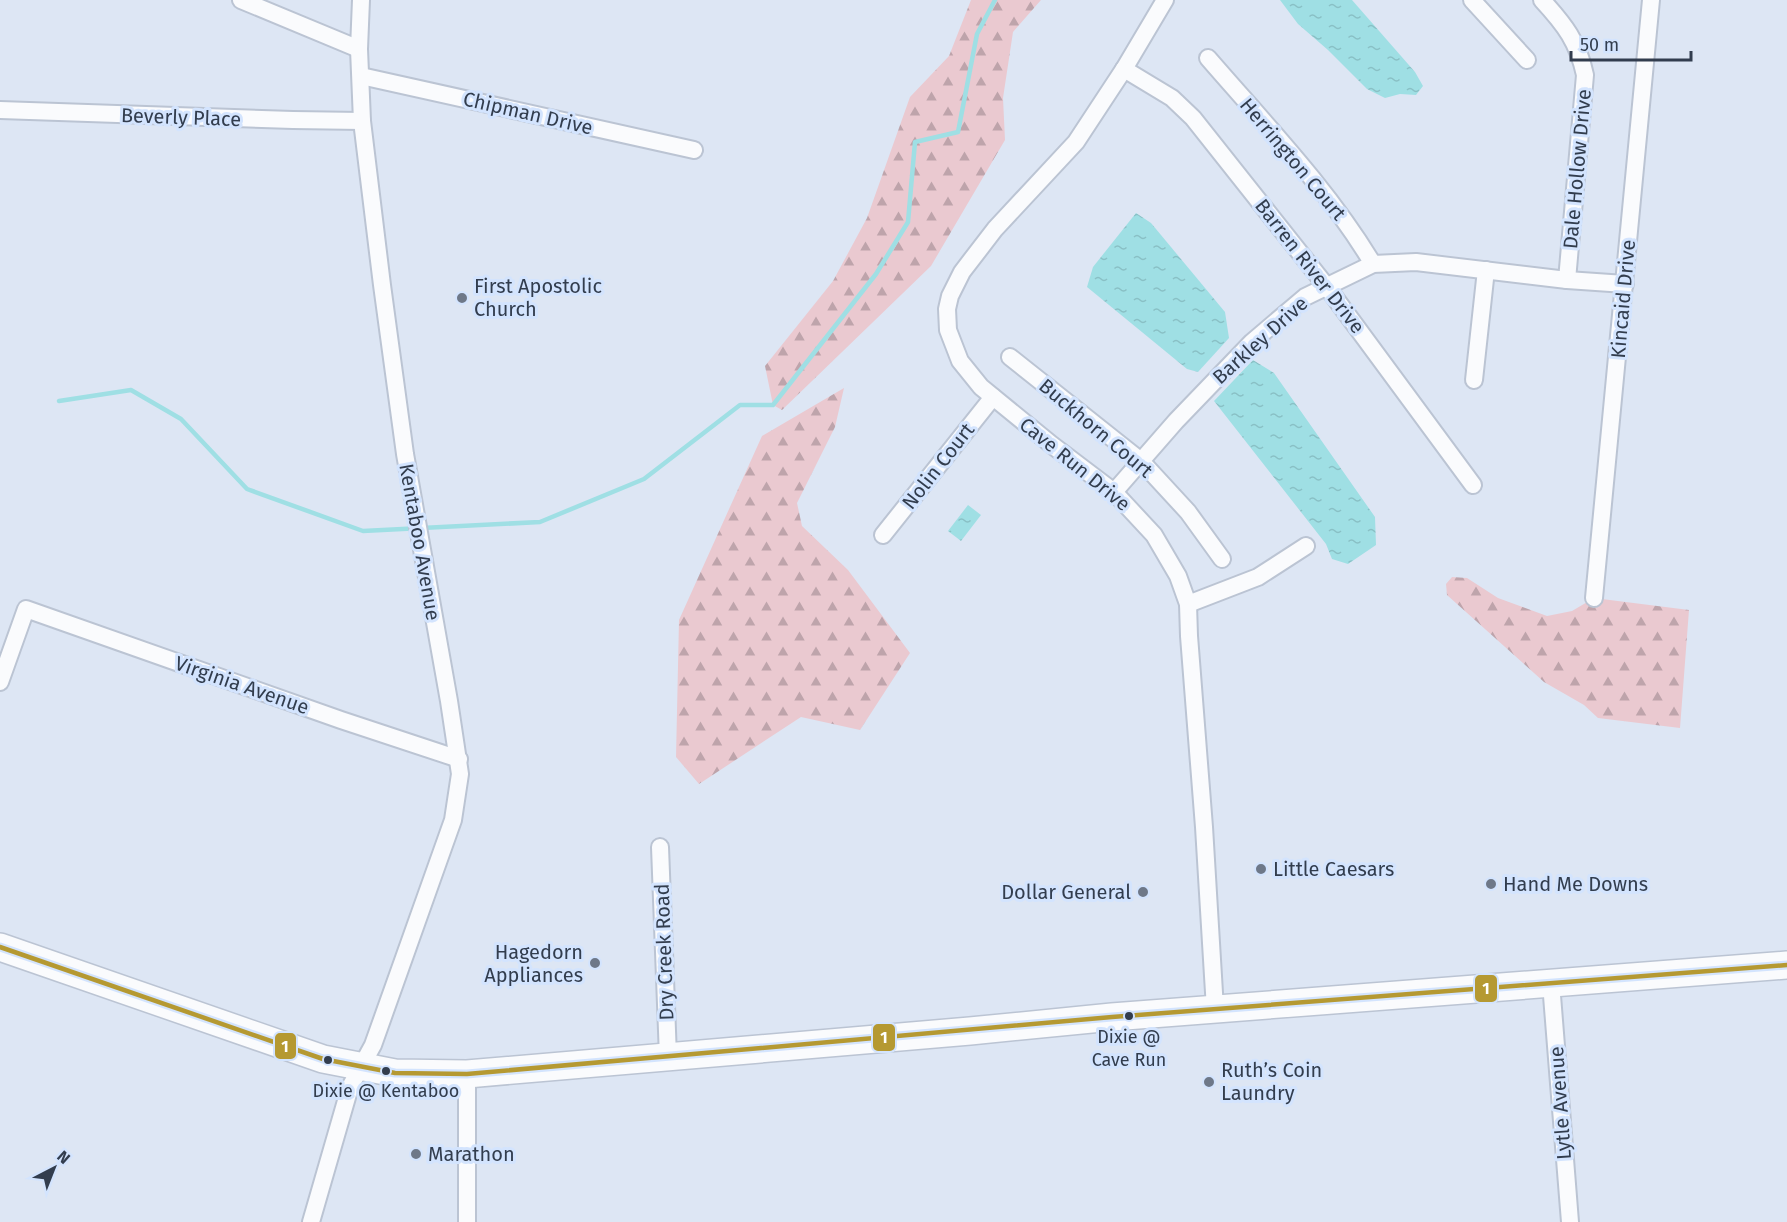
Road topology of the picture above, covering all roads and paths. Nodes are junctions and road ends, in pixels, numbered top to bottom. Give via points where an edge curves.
1 (241, 0) edge
2 (361, 0) edge
3 (1165, 0) edge
4 (1472, 0) edge
5 (1542, 0) edge
6 (1651, 0) edge
7 (359, 49) junction
8 (1208, 58) dead end
9 (1527, 60) dead end
10 (1124, 69) junction
11 (361, 76) junction
12 (0, 110) edge
13 (362, 121) junction
14 (694, 150) dead end
15 (1373, 264) junction
16 (1486, 270) junction
17 (1567, 280) junction
18 (1625, 284) junction
19 (1327, 286) junction
20 (1010, 357) dead end
21 (1474, 380) dead end
22 (993, 397) junction
23 (1141, 462) junction
24 (1473, 485) dead end
25 (1114, 492) junction
26 (883, 536) dead end
27 (1306, 546) dead end
28 (1222, 558) dead end
29 (1594, 598) dead end
30 (1188, 604) junction
31 (0, 682) edge
32 (459, 759) junction
33 (660, 846) dead end
34 (0, 947) edge
35 (1787, 964) edge
36 (1551, 983) junction
37 (1215, 1009) junction
38 (668, 1057) junction
39 (362, 1068) junction
40 (467, 1074) junction
41 (311, 1222) edge
42 (467, 1222) edge
43 (1570, 1222) edge

1 - 7 street
2 - 7 street, Kentaboo Avenue
3 - 10 street, Cave Run Drive
4 - 9 street
5 - 17 street, Dale Hollow Drive via 1573,37 1585,75
6 - 18 street, Kincaid Drive
7 - 11 street, Kentaboo Avenue
8 - 15 street, Herrington Court via 1291,153 1356,235
10 - 19 street, Barren River Drive via 1172,98 1193,118
10 - 22 street, Cave Run Drive via 1076,142 995,229 962,272 950,296 948,330 960,361
11 - 13 street, Kentaboo Avenue
11 - 14 street, Chipman Drive
12 - 13 street, Beverly Place
13 - 32 street, Kentaboo Avenue via 405,454
15 - 16 street, Barkley Drive via 1416,262
15 - 19 street, Barkley Drive
16 - 17 street, Barkley Drive
16 - 21 street
17 - 18 street, Barkley Drive
18 - 29 street, Kincaid Drive
19 - 23 street, Barkley Drive via 1305,297 1252,342
19 - 24 street, Barren River Drive
20 - 23 street, Buckhorn Court
22 - 25 street, Cave Run Drive
22 - 26 street, Nolin Court
23 - 25 street, Barkley Drive
23 - 28 street, Buckhorn Court via 1188,512
25 - 30 street, Cave Run Drive via 1154,535 1172,563
27 - 30 street via 1258,578
30 - 37 street, Cave Run Drive
31 - 32 street, Virginia Avenue via 26,609
32 - 39 street, Kentaboo Avenue via 453,820
33 - 38 street, Dry Creek Road
34 - 39 main road via 274,1043
35 - 36 main road
36 - 37 main road
36 - 43 street, Lytle Avenue
37 - 38 main road
38 - 40 main road
39 - 40 main road via 395,1073
39 - 41 street, Kentaboo Avenue via 350,1087
40 - 42 street

